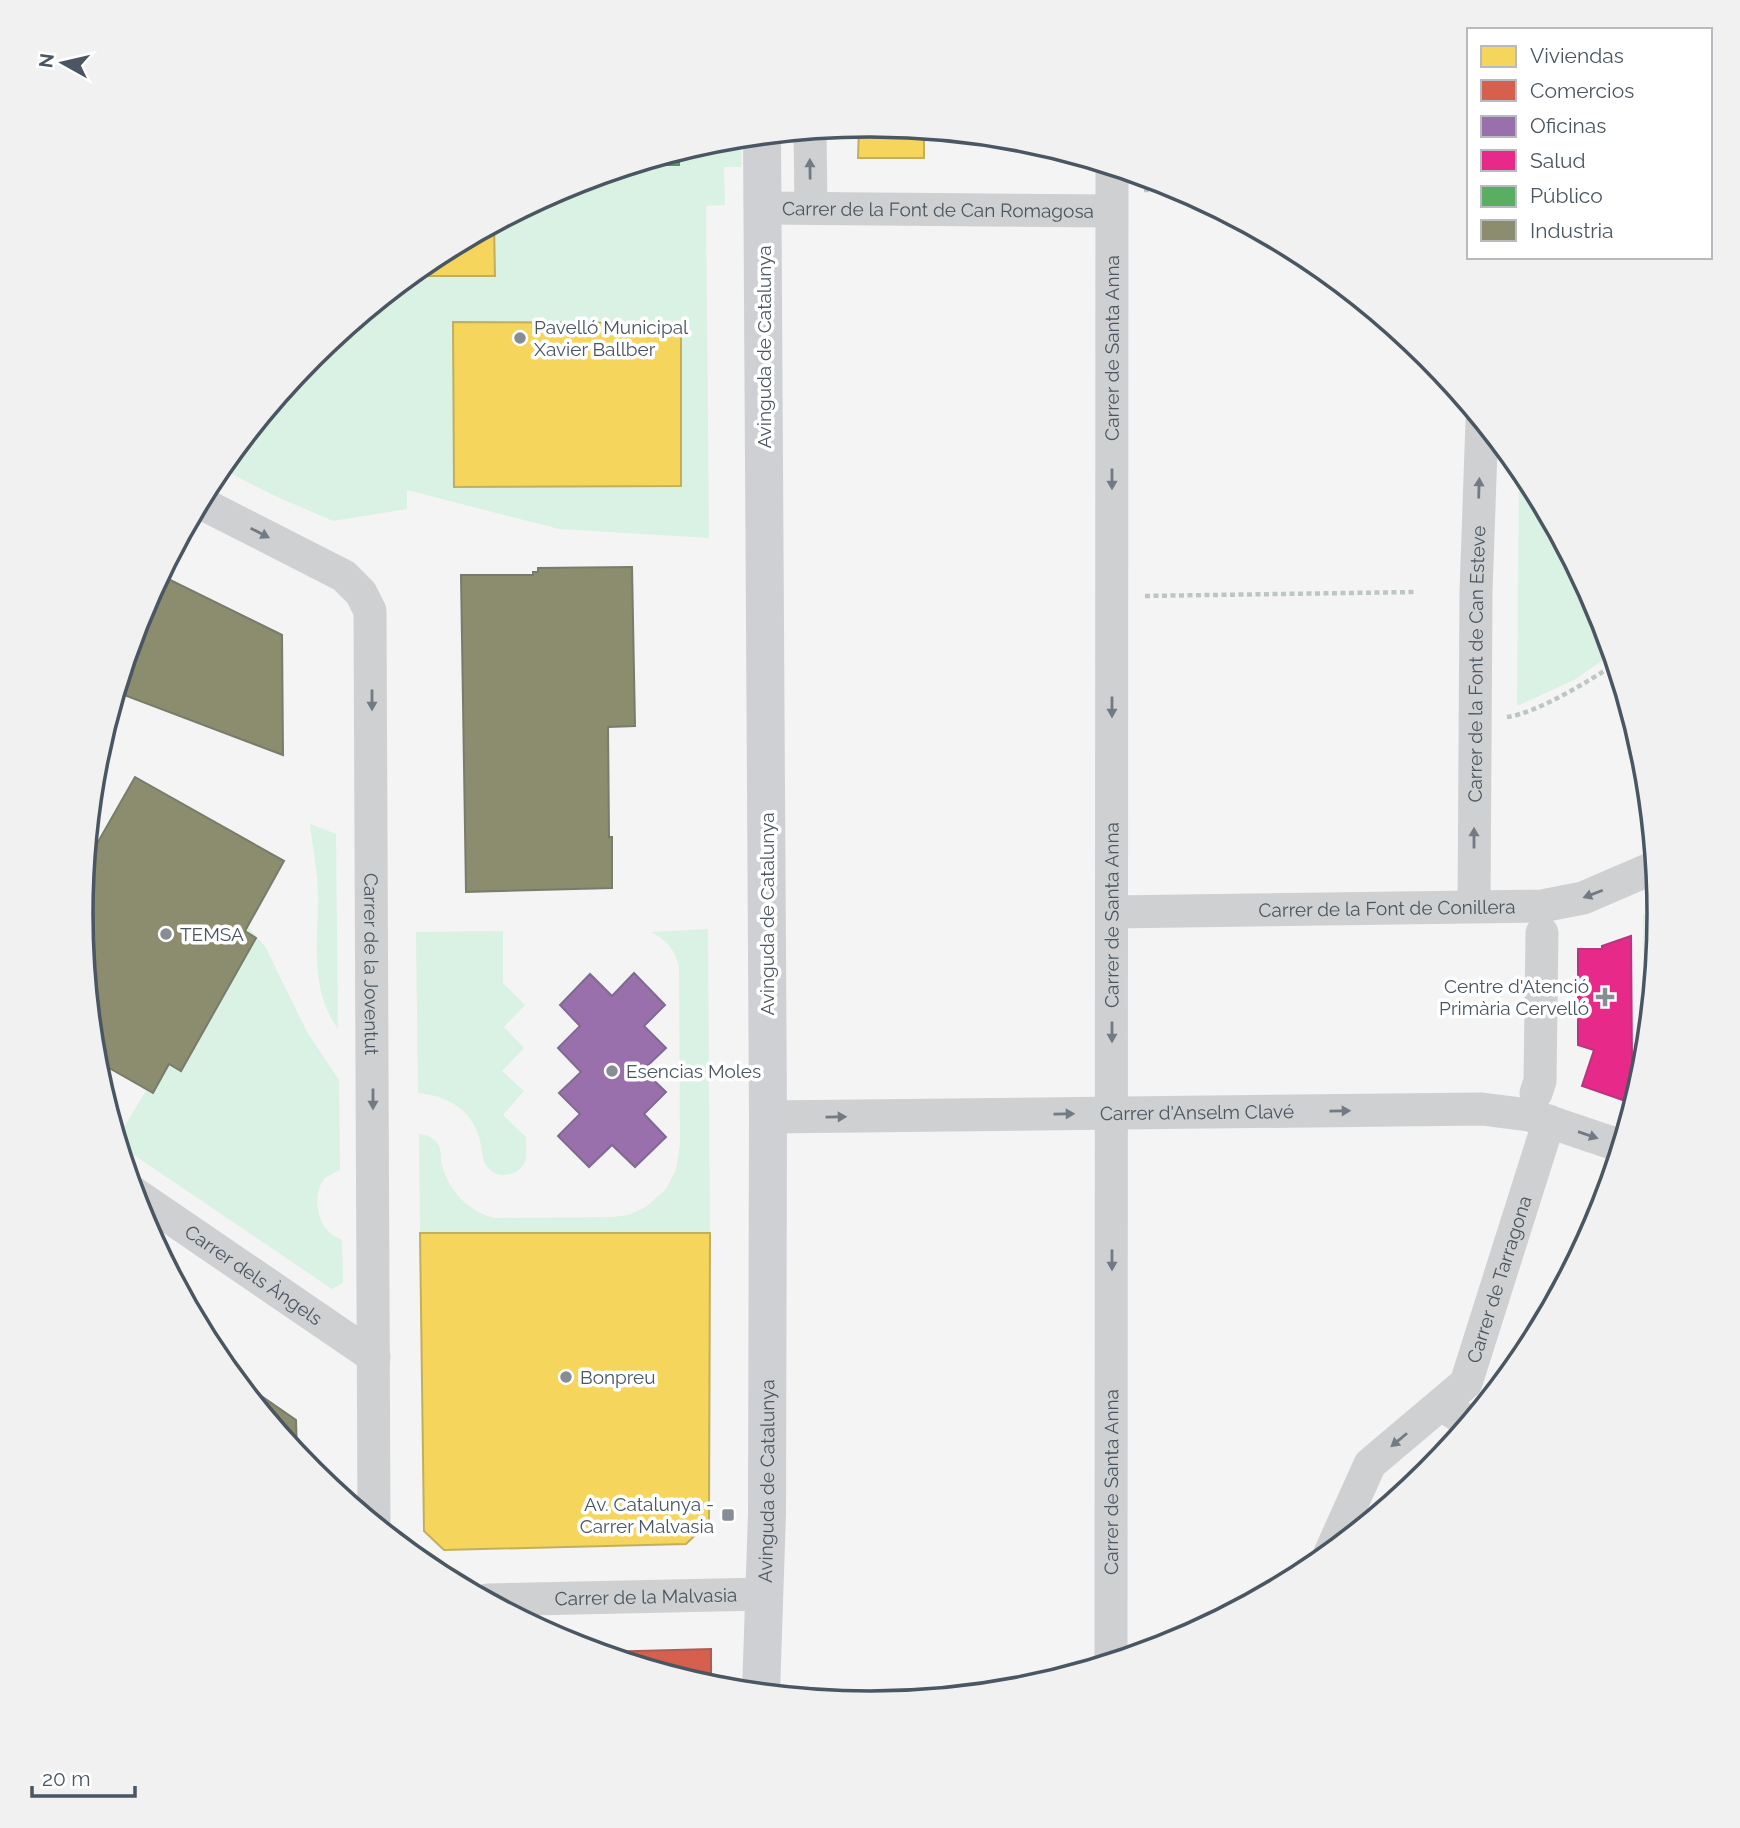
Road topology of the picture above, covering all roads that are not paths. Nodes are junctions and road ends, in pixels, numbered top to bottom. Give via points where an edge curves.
1 (810, 139) edge
2 (762, 144) edge
3 (1112, 175) edge
4 (763, 208) junction
5 (811, 208) junction
6 (1111, 211) junction
7 (1482, 435) edge
8 (208, 507) edge
9 (1646, 871) edge
10 (1474, 906) junction
11 (1112, 912) junction
12 (1542, 933) dead end
13 (1543, 1107) junction
14 (1112, 1114) junction
15 (768, 1117) junction
16 (1613, 1142) edge
17 (149, 1203) edge
18 (374, 1357) junction
19 (1441, 1405) junction
20 (1461, 1417) edge
21 (374, 1512) edge
22 (1338, 1534) edge
23 (764, 1594) junction
24 (505, 1600) edge
25 (1111, 1653) edge
26 (761, 1684) edge

5 -> 1 street
2 - 4 street, Avinguda de Catalunya
3 - 6 street, Carrer de Santa Anna
4 - 5 street, Carrer de la Font de Can Romagosa
4 - 15 street, Avinguda de Catalunya
5 - 6 street, Carrer de la Font de Can Romagosa
6 -> 11 street, Carrer de Santa Anna
10 -> 7 street, Carrer de la Font de Can Esteve
8 -> 18 street, Carrer de la Joventut via 344,576 361,593 370,611
9 -> 10 street, Carrer de la Font de Conillera via 1583,898 1542,906
10 - 11 street, Carrer de la Font de Conillera
11 -> 14 street, Carrer de Santa Anna
12 - 13 street
14 -> 13 street, Carrer d'Anselm Clavé via 1482,1109 1529,1115
13 -> 16 street, Carrer d'Anselm Clavé
13 - 19 street, Carrer de Tarragona via 1466,1383
15 -> 14 street, Carrer d'Anselm Clavé
14 -> 25 street, Carrer de Santa Anna
15 - 23 street, Avinguda de Catalunya
17 - 18 street, Carrer dels Àngels
18 - 21 street, Carrer de la Joventut
19 - 20 street
19 -> 22 street, Carrer de Tarragona via 1370,1464
23 - 24 street, Carrer de la Malvasia
23 - 26 street, Avinguda de Catalunya

